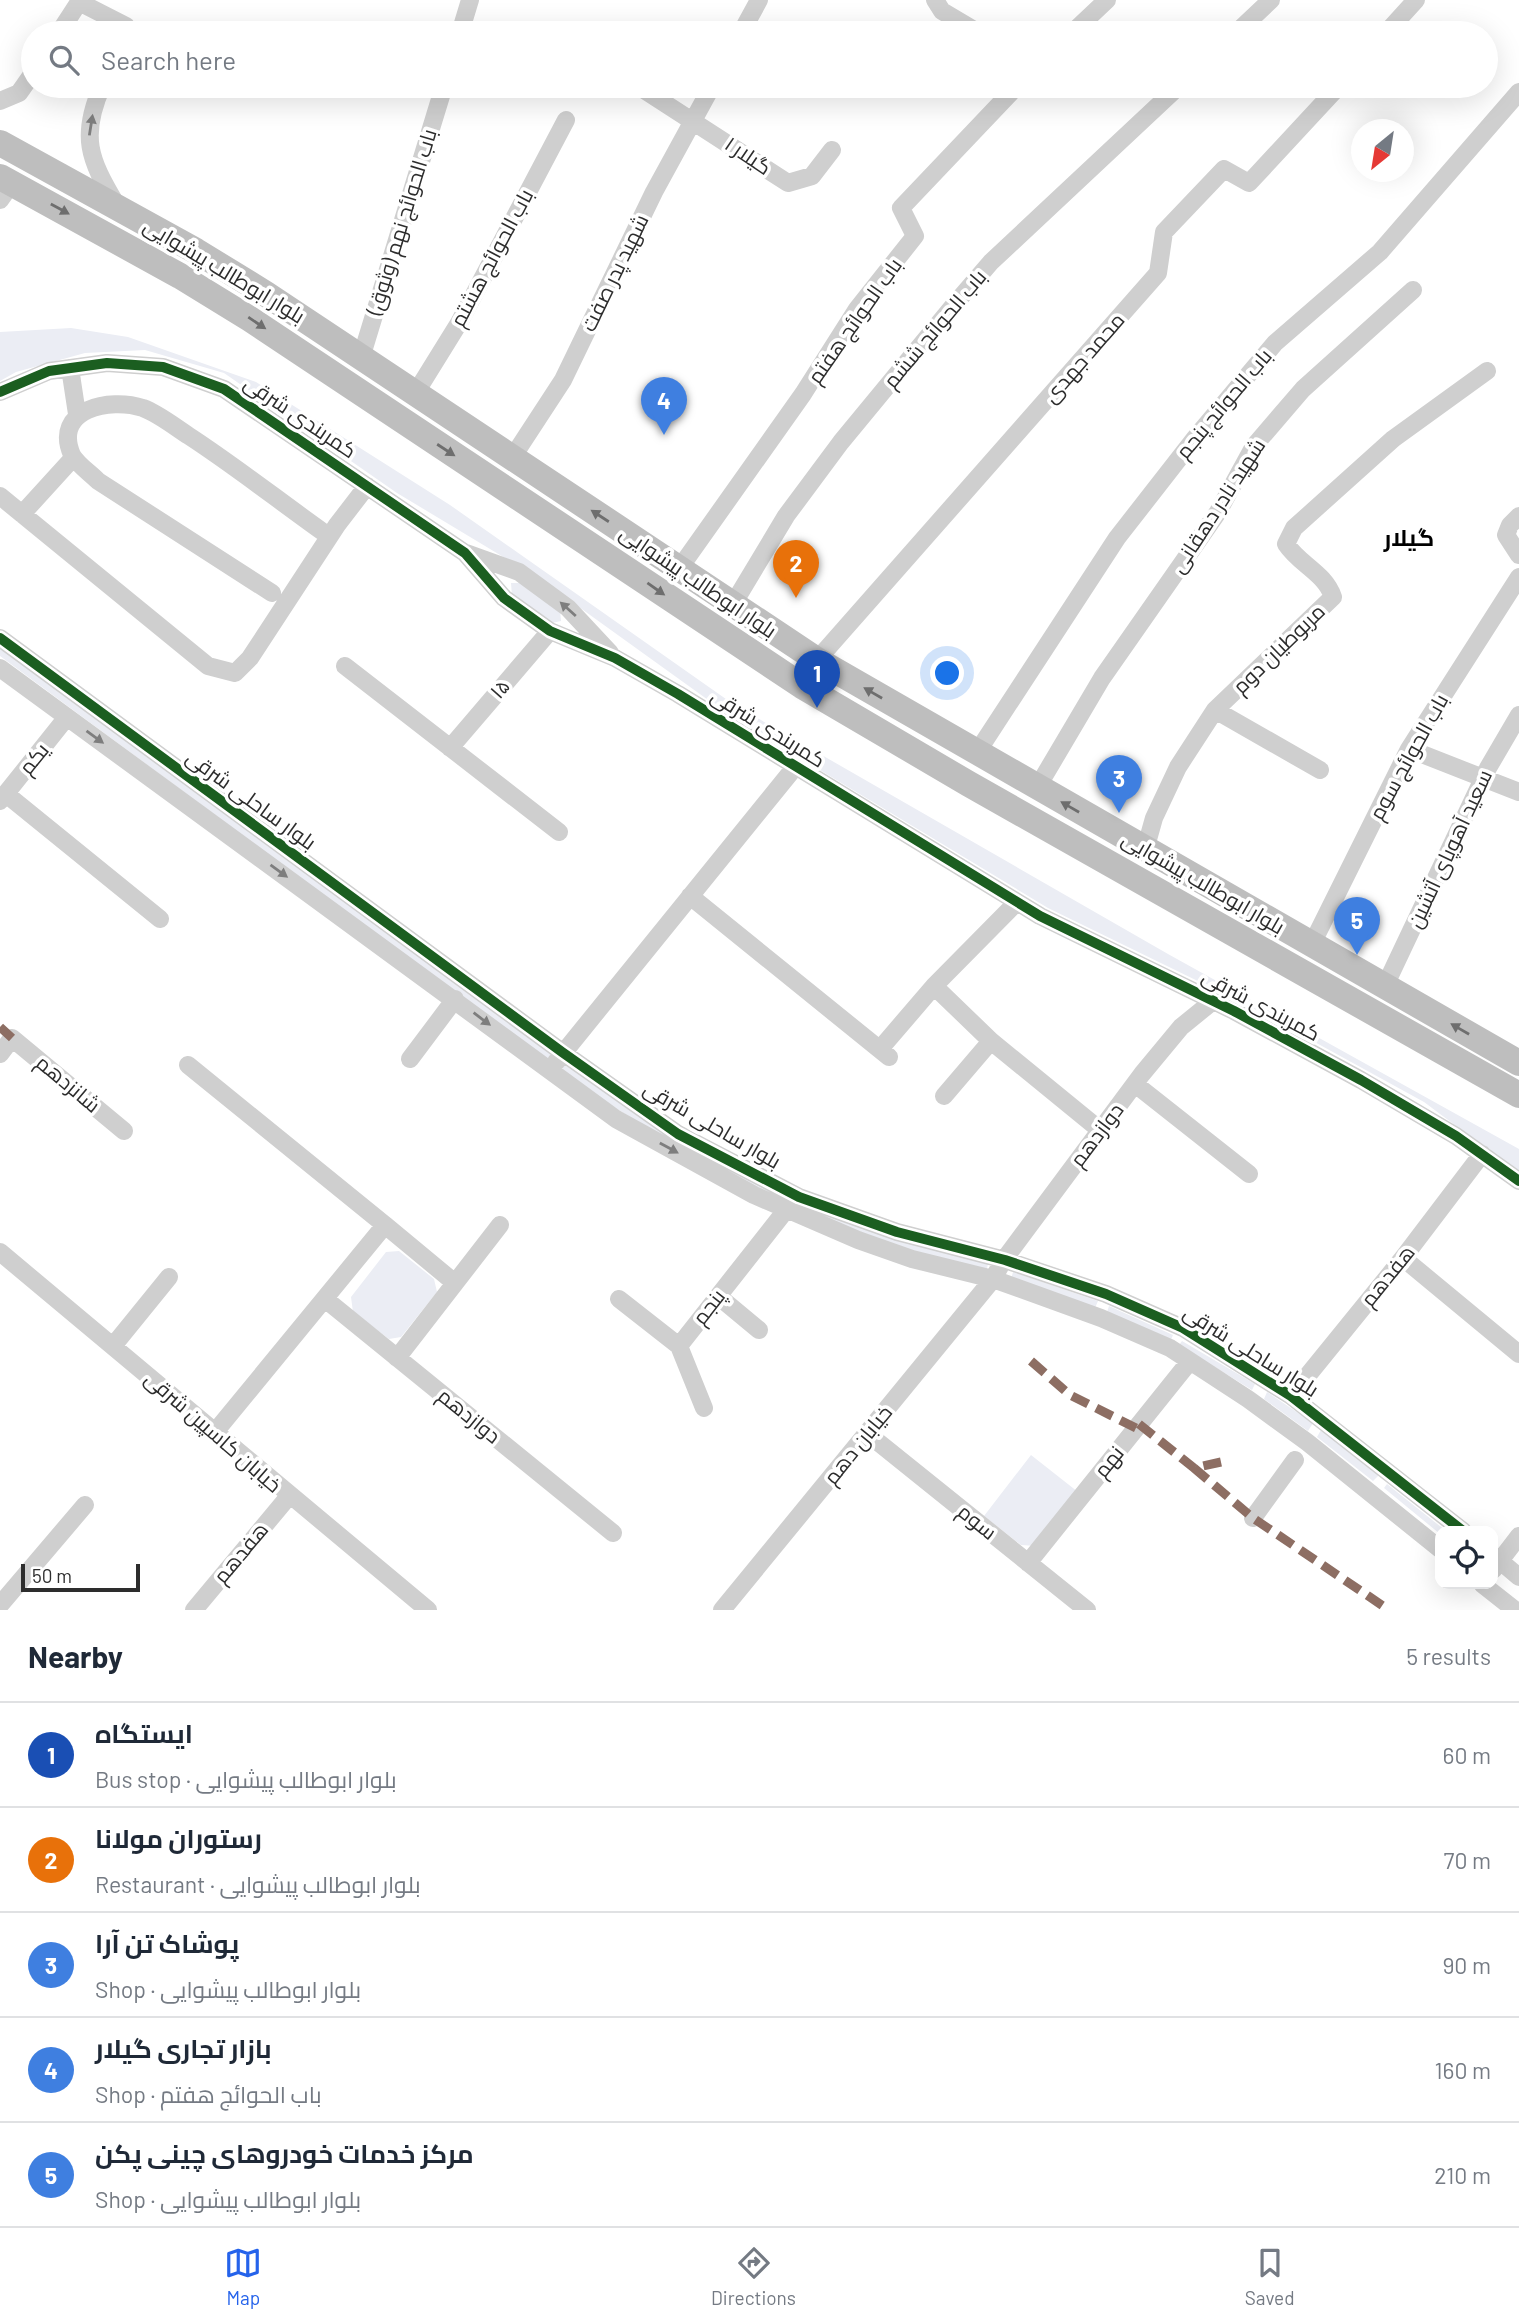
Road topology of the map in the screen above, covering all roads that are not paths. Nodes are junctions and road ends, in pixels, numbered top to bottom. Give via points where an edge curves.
1 (470, 0) edge
2 (759, 0) edge
3 (935, 0) edge
4 (1107, 0) edge
5 (1271, 0) edge
6 (1416, 0) edge
7 (67, 21) edge
8 (116, 21) edge
9 (464, 21) edge
10 (748, 21) edge
11 (959, 21) edge
12 (1085, 21) edge
13 (1249, 21) edge
14 (1397, 21) edge
15 (21, 90) edge
16 (1519, 92) edge
17 (98, 98) edge
18 (440, 98) edge
19 (658, 98) edge
20 (706, 98) edge
21 (1006, 98) edge
22 (1166, 98) edge
23 (1328, 98) edge
24 (0, 101) edge
25 (566, 120) dead end
26 (694, 120) junction
27 (0, 143) edge
28 (832, 150) dead end
29 (4, 187) edge
30 (117, 207) junction
31 (1413, 290) dead end
32 (361, 358) junction
33 (70, 368) junction
34 (1487, 371) dead end
35 (0, 392) edge
36 (415, 394) junction
37 (77, 414) junction
38 (73, 457) junction
39 (512, 458) junction
40 (367, 486) junction
41 (0, 496) edge
42 (22, 514) junction
43 (1519, 516) edge
44 (323, 532) dead end
45 (465, 553) junction
46 (1519, 555) edge
47 (679, 569) junction
48 (1519, 577) edge
49 (272, 593) dead end
50 (732, 606) junction
51 (550, 631) junction
52 (0, 638) edge
53 (615, 658) junction
54 (817, 660) junction
55 (345, 666) dead end
56 (0, 668) edge
57 (1214, 710) junction
58 (1519, 715) edge
59 (68, 717) junction
60 (450, 748) junction
61 (1409, 749) junction
62 (976, 754) junction
63 (795, 767) junction
64 (1320, 770) dead end
65 (1484, 779) junction
66 (1037, 789) junction
67 (1519, 792) edge
68 (3, 797) edge
69 (559, 832) dead end
70 (1145, 850) junction
71 (690, 896) junction
72 (1017, 902) junction
73 (160, 919) dead end
74 (1312, 944) junction
75 (934, 986) junction
76 (1385, 986) junction
77 (455, 999) junction
78 (1213, 1001) junction
79 (6, 1033) edge
80 (991, 1041) junction
81 (562, 1052) junction
82 (0, 1054) edge
83 (410, 1059) dead end
84 (1519, 1063) edge
85 (188, 1065) dead end
86 (550, 1070) junction
87 (1135, 1084) junction
88 (1519, 1095) edge
89 (944, 1096) dead end
90 (124, 1130) dead end
91 (1100, 1130) junction
92 (1482, 1154) junction
93 (1249, 1174) dead end
94 (1519, 1181) edge
95 (786, 1210) junction
96 (384, 1225) junction
97 (500, 1225) dead end
98 (0, 1252) edge
99 (1403, 1258) junction
100 (1003, 1261) junction
101 (169, 1277) dead end
102 (993, 1279) junction
103 (455, 1283) junction
104 (718, 1296) junction
105 (324, 1299) junction
106 (619, 1299) dead end
107 (759, 1330) dead end
108 (113, 1346) junction
109 (678, 1346) junction
110 (1519, 1354) edge
111 (397, 1358) junction
112 (1190, 1361) junction
113 (1291, 1396) junction
114 (704, 1408) dead end
115 (1291, 1430) junction
116 (215, 1433) junction
117 (867, 1434) junction
118 (1320, 1452) junction
119 (1294, 1460) junction
120 (289, 1496) junction
121 (85, 1505) dead end
122 (1253, 1518) dead end
123 (1457, 1526) edge
124 (613, 1533) dead end
125 (1519, 1536) edge
126 (1435, 1545) edge
127 (1498, 1559) edge
128 (1028, 1563) junction
129 (1498, 1564) edge
130 (1519, 1577) edge
131 (1488, 1589) edge
132 (0, 1605) edge
133 (194, 1610) edge
134 (428, 1610) edge
135 (722, 1610) edge
136 (1087, 1610) edge
137 (1515, 1610) edge

1 - 9 street
2 - 10 street
3 - 11 street via 942,11
4 - 12 street
5 - 13 street
6 - 14 street
7 - 8 street via 79,2
15 - 24 street
16 - 62 street, باب الحوائج پنجم via 1380,252 1275,343 1195,438 1117,538
30 -> 17 street via 91,158 88,128
18 - 32 street, باب الحوائج نهم (وثوق)
19 - 26 street
20 - 26 street, شهید پدر صفت
21 - 47 street, باب الحوائج هفتم via 901,208 915,236 858,309
22 - 50 street, باب الحوائج ششم via 991,262 954,305 786,516
23 - 54 street, محمد جهدی via 1249,183 1224,169 1164,232 1158,273
25 - 36 street, باب الحوائج هشتم via 459,323
26 - 28 street, گیلار ۱ via 788,183 812,176
26 - 39 street, شهید پدر صفت via 563,380
27 - 30 highway, بلوار ابوطالب پیشوایی
29 -> 88 highway, بلوار ابوطالب پیشوایی via 180,276 250,318 802,686
30 - 32 highway, بلوار ابوطالب پیشوایی via 255,287
31 - 66 street, شهید نادر دهقانی via 1303,389 1254,446 1217,512 1102,678
32 - 36 highway, بلوار ابوطالب پیشوایی
33 - 35 street, کمربندی شرقی via 49,370
33 - 37 street
33 - 40 street, کمربندی شرقی via 107,363 163,367 224,389
34 - 57 street, مربوطیان دوم via 1393,439 1294,528 1286,544 1329,583 1334,597
36 - 39 highway, بلوار ابوطالب پیشوایی
37 - 38 street via 67,440
37 - 44 street via 97,405 145,409
38 - 42 street
38 - 49 street via 98,481
47 -> 39 highway, بلوار ابوطالب پیشوایی
40 - 42 street via 250,658 234,673 208,666
40 - 45 street, کمربندی شرقی
41 - 42 street
43 - 46 street via 1506,535
45 - 51 street, کمربندی شرقی via 504,598
53 -> 45 street, کمربندی شرقی via 568,608 519,572
47 - 50 highway, بلوار ابوطالب پیشوایی
48 - 61 street, باب الحوائج سوم
50 - 54 highway, بلوار ابوطالب پیشوایی
51 - 53 street, کمربندی شرقی
51 - 60 street, ۱۵
52 - 81 street, بلوار ساحلی شرقی
53 - 63 street, کمربندی شرقی
62 -> 54 highway, بلوار ابوطالب پیشوایی
55 - 60 street
56 - 59 street, بلوار ساحلی شرقی
57 - 64 street
57 - 70 street, مربوطیان دوم via 1178,767
58 - 65 street, سعید آهوپای آتشین
59 - 68 street, یکم
59 -> 77 street, بلوار ساحلی شرقی
60 - 69 street
61 - 65 street
61 - 74 street, باب الحوائج سوم
62 - 66 highway, بلوار ابوطالب پیشوایی
63 - 71 street
63 - 72 street, کمربندی شرقی
65 - 67 street
65 - 76 street, سعید آهوپای آتشین
70 -> 66 highway, بلوار ابوطالب پیشوایی
68 - 73 street
70 - 74 highway, بلوار ابوطالب پیشوایی
71 - 75 street via 885,1053
71 - 81 street
72 - 75 street
72 - 78 street, کمربندی شرقی
74 - 76 highway, بلوار ابوطالب پیشوایی
75 - 80 street
84 -> 76 highway, بلوار ابوطالب پیشوایی
77 - 83 street
77 -> 86 street, بلوار ساحلی شرقی
78 - 87 street, دوازدهم via 1181,1027
78 - 92 street, کمربندی شرقی via 1361,1080
79 - 82 street, شانزدهم
79 - 90 street, شانزدهم
80 - 89 street
80 - 91 street
81 - 86 street
81 - 100 street, بلوار ساحلی شرقی via 678,1133 799,1197 897,1232
85 - 96 street
86 -> 95 street, بلوار ساحلی شرقی via 616,1119
87 - 91 street, دوازدهم
87 - 93 street
91 - 100 street, دوازدهم
92 - 94 street, کمربندی شرقی
92 - 99 street, هفدهم
95 - 102 street, بلوار ساحلی شرقی via 912,1259
95 - 104 street, پنجم
96 - 103 street
96 - 105 street
97 - 103 street
98 - 108 street, خیابان کاسپین شرقی
99 - 110 street
99 - 113 street, هفدهم
100 - 102 street, دوازدهم
100 - 113 street, بلوار ساحلی شرقی via 1106,1294 1183,1328
101 - 108 street
102 - 112 street, بلوار ساحلی شرقی via 1101,1318
102 - 117 street, خیابان دهم
103 - 111 street
104 - 107 street
104 - 109 street, پنجم
105 - 111 street, دوازدهم
105 - 116 street
106 - 109 street, پنجم
108 - 116 street, خیابان کاسپین شرقی
109 - 114 street
111 - 124 street, دوازدهم
112 - 115 street, بلوار ساحلی شرقی
112 - 128 street, نهم
113 - 123 street, بلوار ساحلی شرقی
115 - 118 street, بلوار ساحلی شرقی
115 - 119 street
116 - 120 street, خیابان کاسپین شرقی
117 - 128 street, سوم
117 - 135 street, خیابان دهم
118 - 119 street
118 - 126 street, بلوار ساحلی شرقی
119 - 122 street
120 - 133 street, هفدهم
120 - 134 street, خیابان کاسپین شرقی
121 - 132 street
125 - 127 street
128 - 136 street, سوم
129 - 130 street
131 - 137 street

